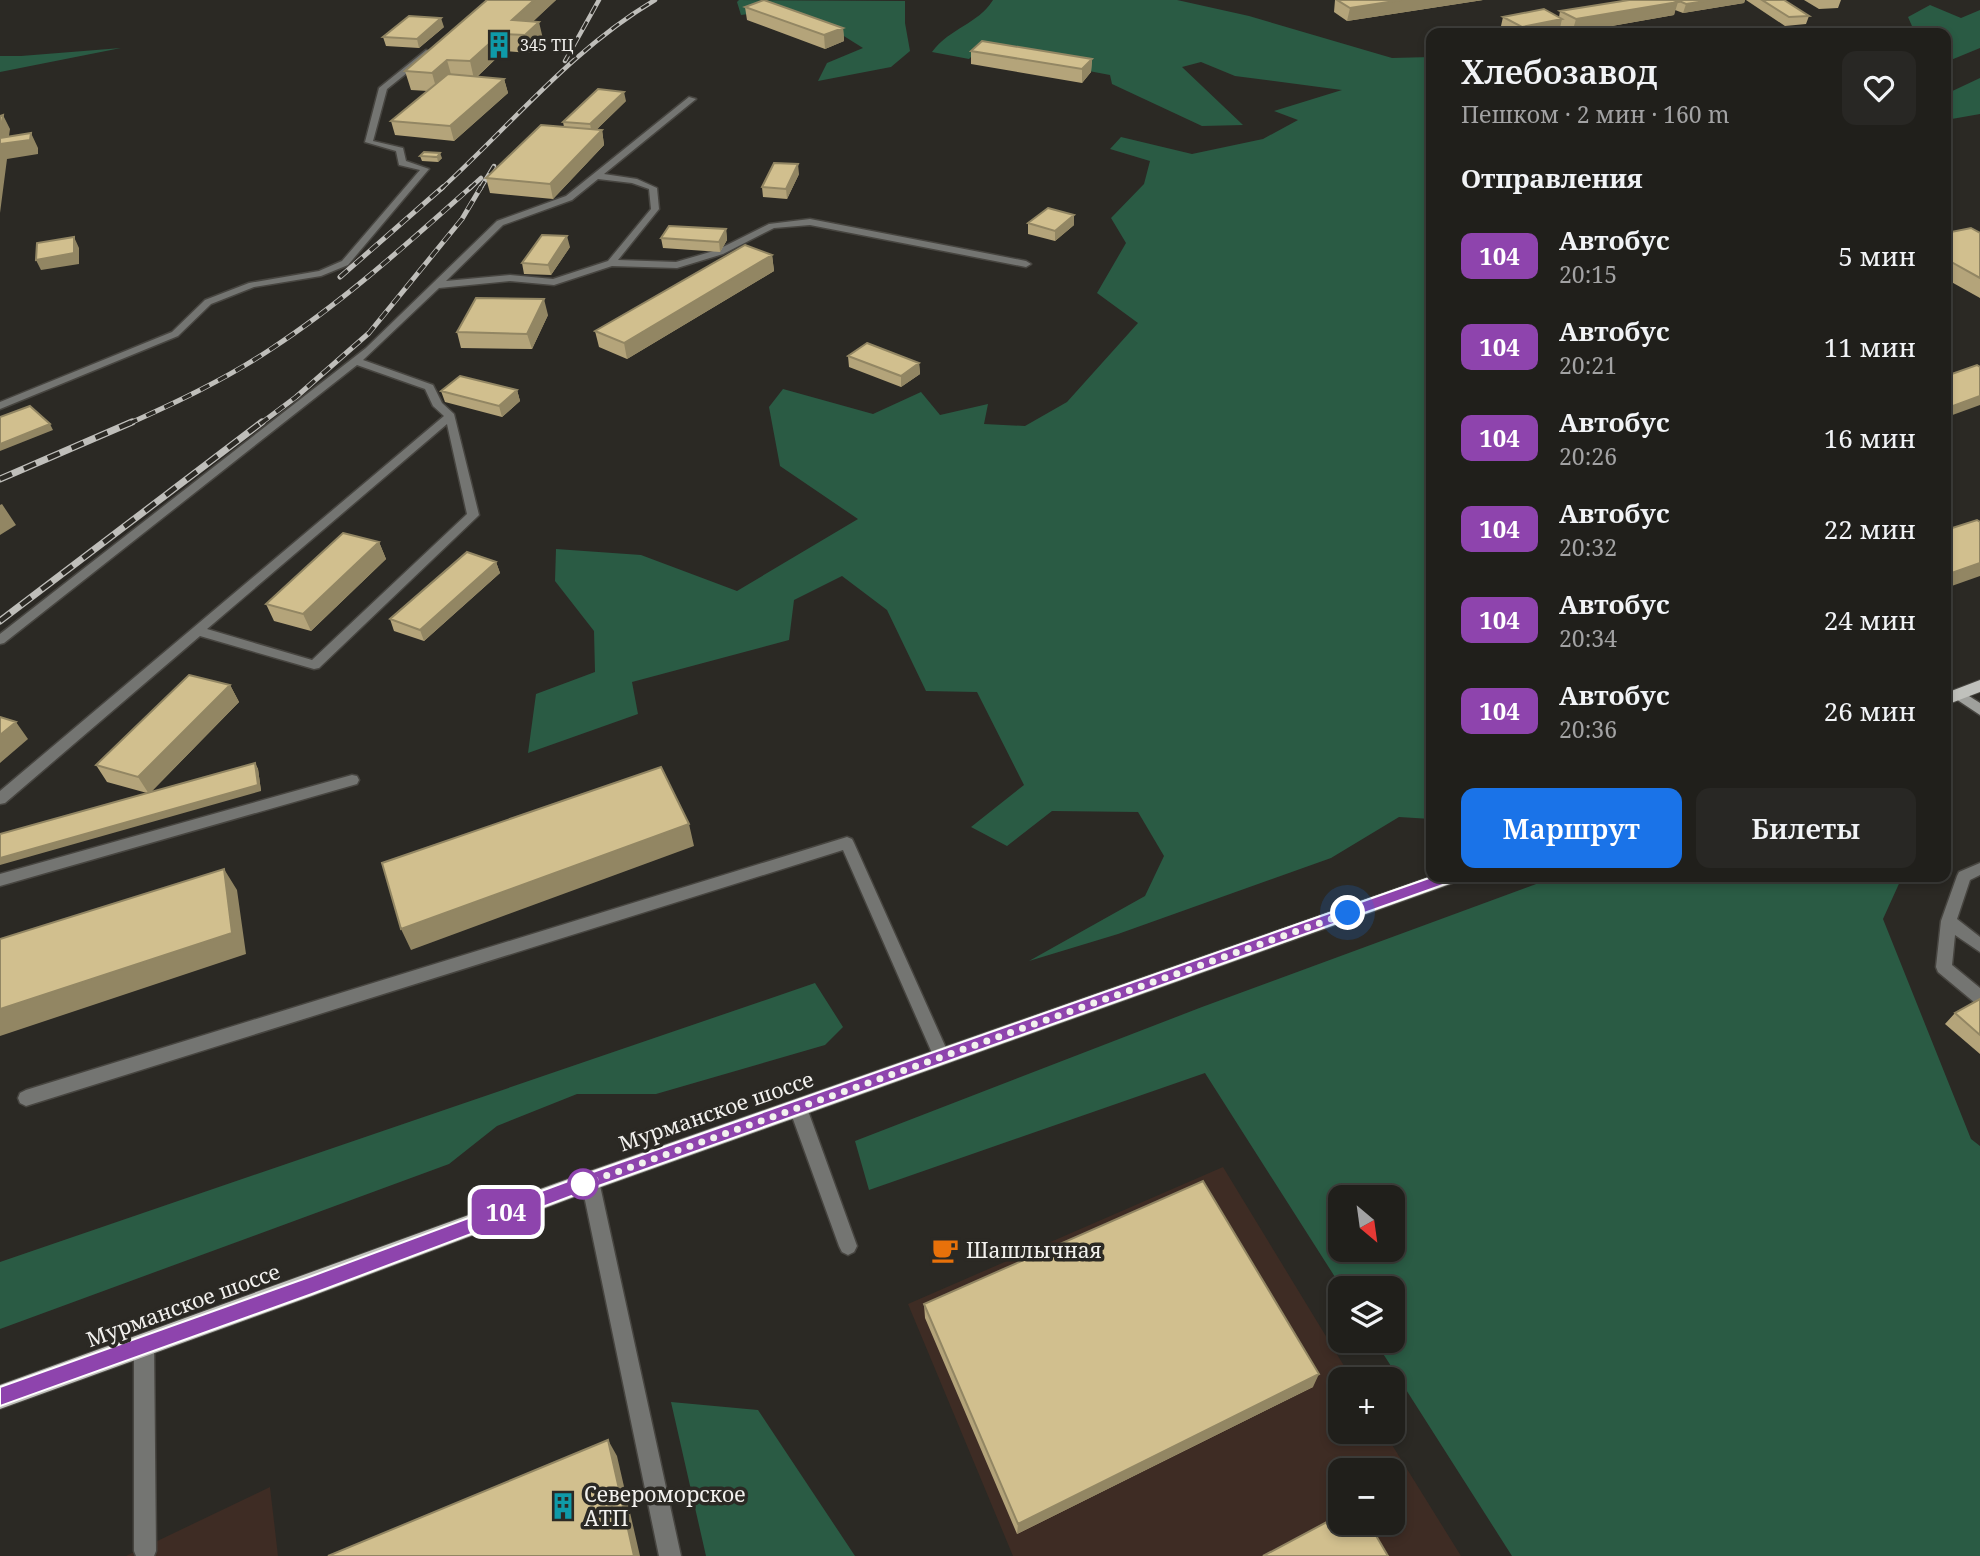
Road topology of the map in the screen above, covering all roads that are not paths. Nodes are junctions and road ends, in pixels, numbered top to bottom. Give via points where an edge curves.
1 (434, 48) edge
2 (692, 99) dead end
3 (597, 176) junction
4 (611, 263) junction
5 (1026, 264) dead end
6 (438, 285) junction
7 (356, 360) junction
8 (0, 405) edge
9 (450, 416) junction
10 (198, 631) junction
11 (0, 640) edge
12 (1980, 686) edge
13 (1952, 697) edge
14 (1980, 710) edge
15 (352, 780) dead end
16 (0, 799) edge
17 (1980, 869) edge
18 (0, 880) edge
19 (1435, 882) edge
20 (1949, 920) junction
21 (1980, 946) edge
22 (1980, 997) edge
23 (943, 1057) junction
24 (26, 1098) dead end
25 (798, 1108) junction
26 (590, 1181) junction
27 (848, 1246) dead end
28 (145, 1344) junction
29 (0, 1396) edge
30 (145, 1550) dead end
31 (670, 1556) edge

1 - 8 lane via 383,88 369,142 400,150 402,163 425,169 345,263 321,273 252,285 208,302 175,334
2 - 3 lane
3 - 4 lane via 653,188 655,209
3 - 6 lane via 569,198 500,223
4 - 5 lane via 677,265 720,252 772,226 810,222
4 - 6 lane via 554,282 510,278
6 - 7 lane
7 - 9 lane via 429,387
7 - 11 lane
9 - 10 lane
9 - 10 lane via 472,515 314,665
10 - 16 lane
12 - 13 main road
13 - 14 street
15 - 18 lane
17 - 20 lane via 1964,876
19 - 23 main road, Мурманское шоссе
20 - 21 lane
20 - 22 lane via 1944,967
23 - 24 lane via 847,843
23 - 25 main road, Мурманское шоссе
25 - 26 main road, Мурманское шоссе
25 - 27 lane
26 - 28 main road, Мурманское шоссе
26 - 31 lane
28 - 29 main road, Мурманское шоссе
28 - 30 lane

